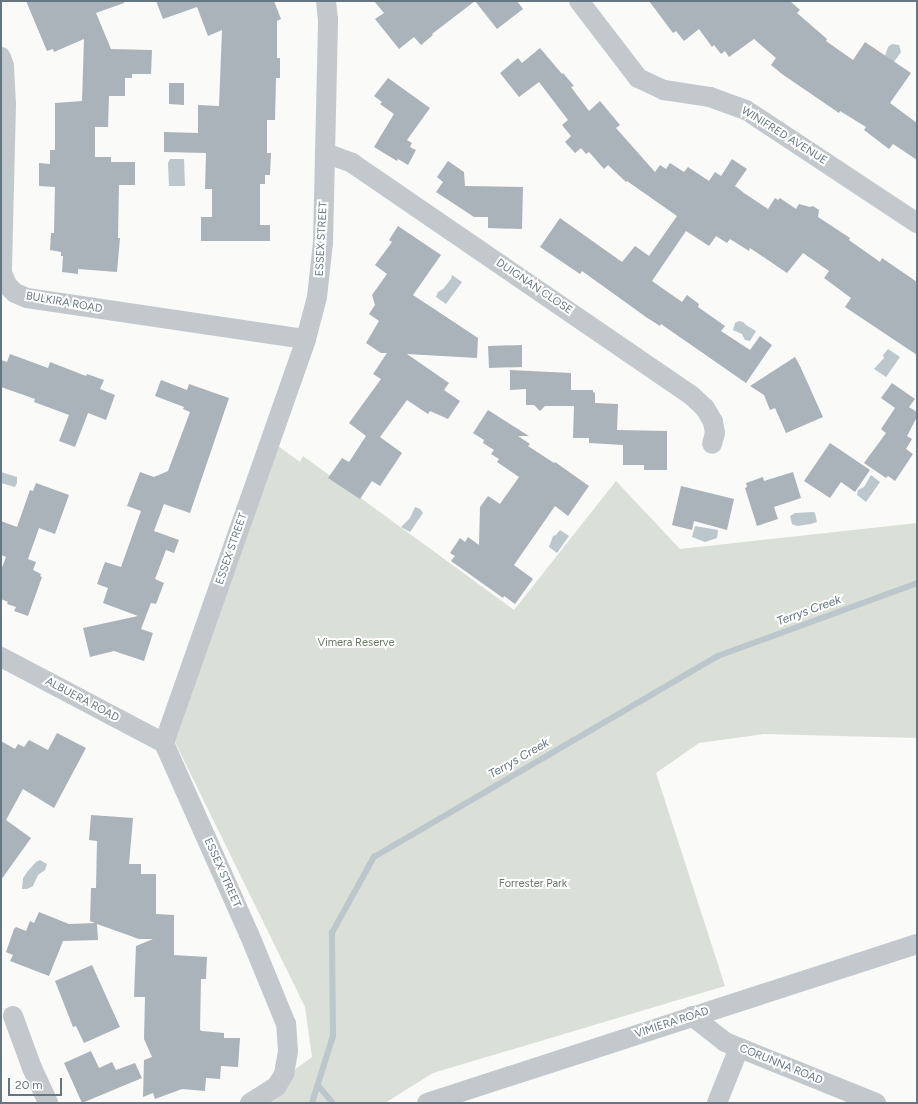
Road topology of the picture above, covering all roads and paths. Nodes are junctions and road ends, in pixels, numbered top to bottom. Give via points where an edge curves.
1 (326, 1) edge
2 (579, 1) edge
3 (1, 57) edge
4 (325, 153) junction
5 (917, 223) edge
6 (306, 339) junction
7 (712, 444) dead end
8 (1, 657) edge
9 (164, 743) junction
10 (917, 944) edge
11 (13, 1016) dead end
12 (692, 1016) junction
13 (739, 1048) junction
14 (48, 1103) edge
15 (250, 1103) edge
16 (427, 1103) edge
17 (718, 1103) edge
18 (876, 1103) edge

1 - 4 street, ESSEX STREET via 328,20
2 - 5 street, WINIFRED AVENUE via 638,78 664,90 710,98 746,110
3 - 6 street, BULKIRA ROAD via 4,66 6,104 2,273 15,293 27,298
4 - 6 street, ESSEX STREET via 321,269
4 - 7 street, DUIGNAN CLOSE via 352,163 691,395 705,408 713,422 715,433
6 - 9 street, ESSEX STREET
8 - 9 street, ALBUERA ROAD
9 - 15 street, ESSEX STREET via 286,1024 288,1050 284,1074 276,1086
10 - 12 street, VIMIERA ROAD
11 - 14 street
12 - 13 street, CORUNNA ROAD via 725,1042
12 - 16 street, VIMIERA ROAD
13 - 17 street
13 - 18 street, CORUNNA ROAD

